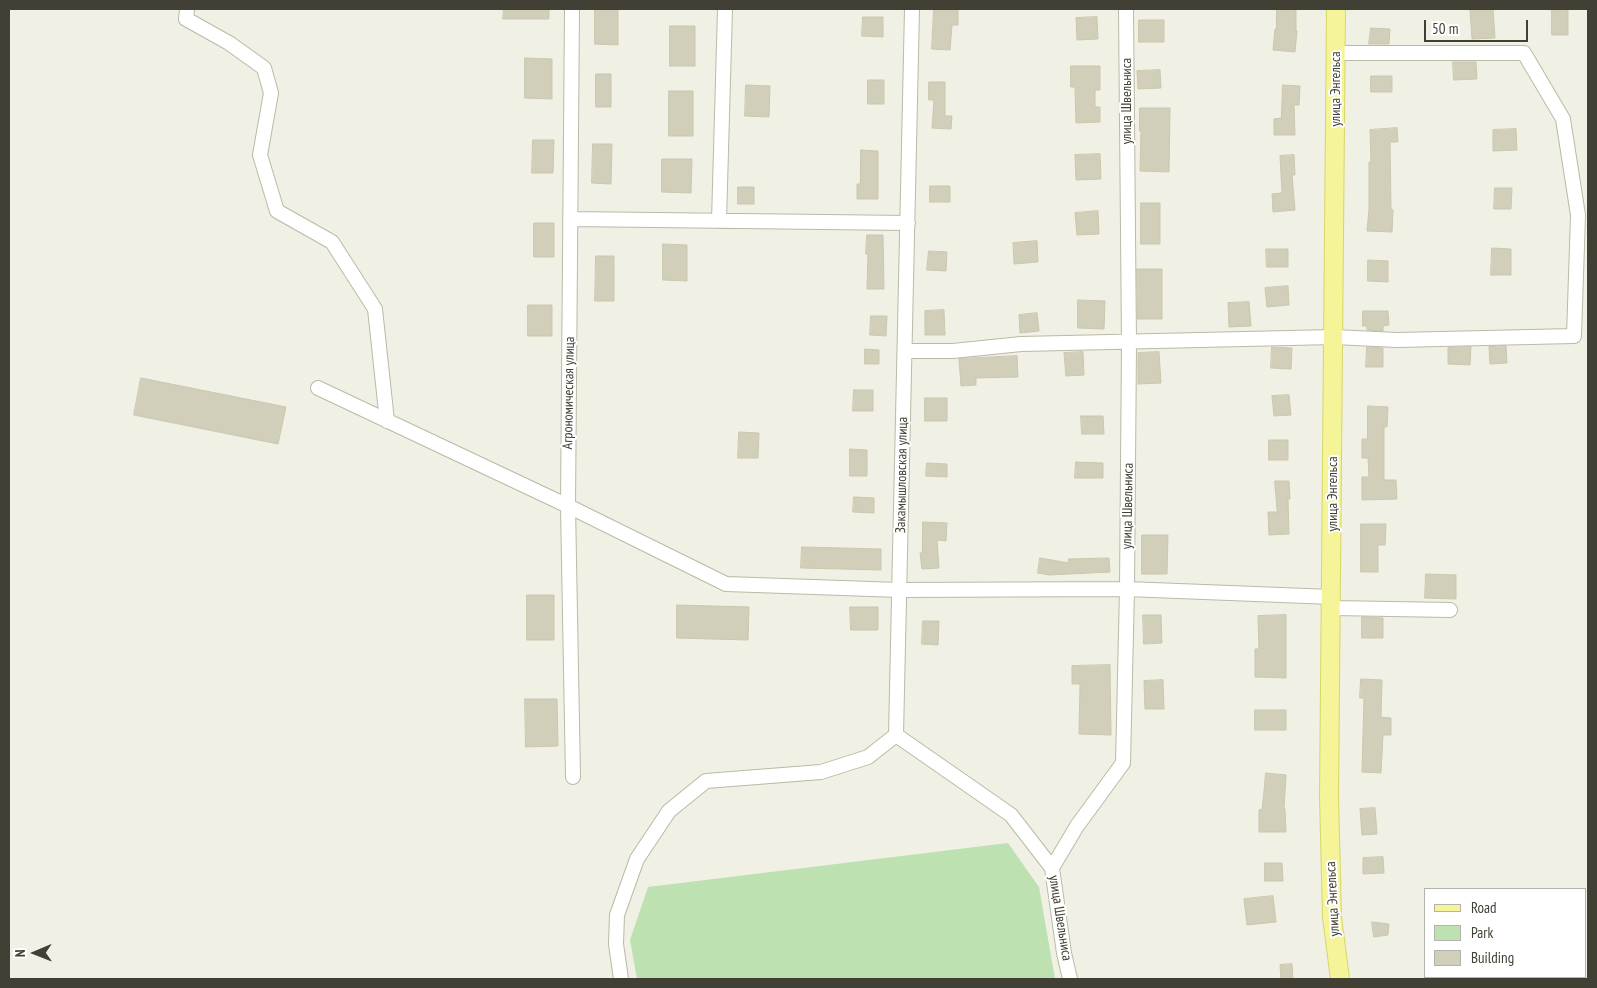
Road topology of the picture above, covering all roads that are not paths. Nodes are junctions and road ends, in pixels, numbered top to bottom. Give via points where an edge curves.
1 (187, 9) edge
2 (572, 9) edge
3 (725, 9) edge
4 (912, 9) edge
5 (1126, 9) edge
6 (1336, 9) edge
7 (1336, 53) junction
8 (570, 219) junction
9 (719, 221) junction
10 (908, 222) junction
11 (1334, 337) junction
12 (1129, 343) junction
13 (905, 350) junction
14 (318, 388) dead end
15 (387, 421) junction
16 (568, 506) junction
17 (900, 590) junction
18 (1127, 590) junction
19 (1332, 603) junction
20 (1450, 610) dead end
21 (896, 734) junction
22 (573, 777) dead end
23 (1052, 868) junction
24 (621, 979) edge
25 (1070, 979) edge
26 (1340, 979) edge

1 - 15 street via 186,19 229,43 264,68 271,92 260,155 277,211 332,242 375,309
2 - 8 street, Агрономическая улица
3 - 9 street
4 - 10 street, Закамышловская улица
5 - 12 street, улица Швельниса
6 - 7 main road, улица Энгельса
7 - 11 main road, улица Энгельса
7 - 11 street via 1524,53 1563,119 1578,215 1574,336 1397,340
8 - 9 street
8 - 16 street, Агрономическая улица
9 - 10 street
10 - 13 street, Закамышловская улица
11 - 12 street
11 - 19 main road, улица Энгельса
12 - 13 street via 1021,344 954,351
12 - 18 street, улица Швельниса
13 - 17 street, Закамышловская улица
14 - 15 street
15 - 16 street
16 - 17 street via 726,584
16 - 22 street, Агрономическая улица
17 - 18 street
17 - 21 street, Закамышловская улица
18 - 19 street
18 - 23 street, улица Швельниса via 1123,763 1077,826
19 - 20 street
19 - 26 main road, улица Энгельса via 1329,796 1332,917
21 - 23 street via 1011,815
21 - 24 street via 868,757 822,772 706,781 669,811 636,859 617,915 616,944
23 - 25 street, улица Швельниса

